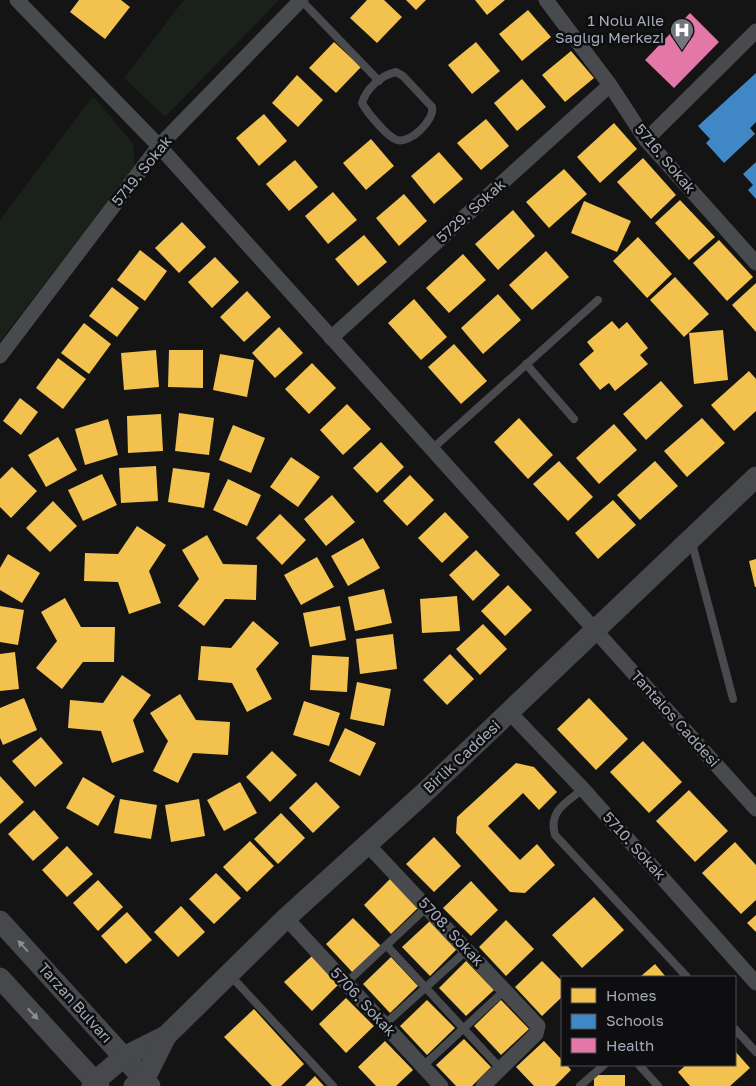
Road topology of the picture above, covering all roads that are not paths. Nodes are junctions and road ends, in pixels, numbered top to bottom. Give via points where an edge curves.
1 (17, 0) edge
2 (301, 0) edge
3 (546, 0) edge
4 (756, 31) edge
5 (379, 81) junction
6 (610, 85) junction
7 (646, 140) junction
8 (159, 146) junction
9 (756, 263) edge
10 (598, 300) dead end
11 (332, 338) junction
12 (0, 356) edge
13 (526, 364) junction
14 (574, 420) dead end
15 (432, 449) junction
16 (756, 477) edge
17 (691, 538) junction
18 (595, 629) junction
19 (733, 699) dead end
20 (510, 712) junction
21 (583, 790) junction
22 (753, 800) edge
23 (367, 844) junction
24 (427, 907) junction
25 (286, 918) junction
26 (0, 921) edge
27 (387, 946) junction
28 (467, 950) junction
29 (229, 974) junction
30 (686, 976) edge
31 (0, 978) edge
32 (346, 983) junction
33 (756, 983) edge
34 (425, 988) junction
35 (505, 990) junction
36 (384, 1025) junction
37 (463, 1029) junction
38 (736, 1030) edge
39 (166, 1036) junction
40 (756, 1052) edge
41 (124, 1057) junction
42 (422, 1066) junction
43 (603, 1066) edge
44 (640, 1066) edge
45 (501, 1069) junction
46 (95, 1084) edge
47 (143, 1084) edge
48 (333, 1086) edge
49 (441, 1086) edge
50 (482, 1086) edge
51 (580, 1086) edge
52 (658, 1086) edge

1 - 8 street, Tantalos Caddesi
2 - 5 lane
2 - 8 street, 5719. Sokak
3 - 6 street, 5716. Sokak
4 - 7 street
5 - 5 lane via 364,94 362,103 394,140 410,137 430,121 432,107 403,76 396,72
6 - 7 street, 5716. Sokak
6 - 11 street, 5729. Sokak
7 - 9 street, 5716. Sokak
8 - 11 street, Tantalos Caddesi
8 - 12 street, 5719. Sokak
10 - 13 lane
11 - 15 street, Tantalos Caddesi
13 - 14 lane
13 - 15 lane
15 - 18 street, Tantalos Caddesi
16 - 17 street, Birlik Caddesi
17 - 18 street, Birlik Caddesi
17 - 19 lane
18 - 20 street, Birlik Caddesi
18 - 22 street, Tantalos Caddesi
20 - 21 street, 5710. Sokak
20 - 23 street, Birlik Caddesi
21 - 30 lane via 557,811 552,825 555,835
21 - 33 street, 5710. Sokak
23 - 24 street, 5708. Sokak
23 - 25 street, Birlik Caddesi
24 - 27 lane
24 - 28 street, 5708. Sokak
25 - 29 street, Birlik Caddesi
25 - 32 street, 5706. Sokak
41 -> 26 street, Tarzan Bulvarı
27 - 32 lane
27 - 34 lane
28 - 34 lane
28 - 35 street, 5708. Sokak
29 - 39 street, Birlik Caddesi
29 - 48 lane
31 -> 46 street
32 - 36 street, 5706. Sokak
34 - 36 lane
34 - 37 lane
35 - 37 lane
35 - 45 street, 5708. Sokak via 538,1026 536,1034
36 - 42 street, 5706. Sokak
37 - 42 lane
37 - 45 lane
38 - 40 lane
39 - 41 street, Birlik Caddesi
39 - 47 street, Birlik Caddesi
41 - 46 street, Birlik Caddesi
41 - 47 street, Tarzan Bulvarı
42 - 49 street, 5706. Sokak
43 - 51 lane
44 - 52 lane
45 - 50 street

